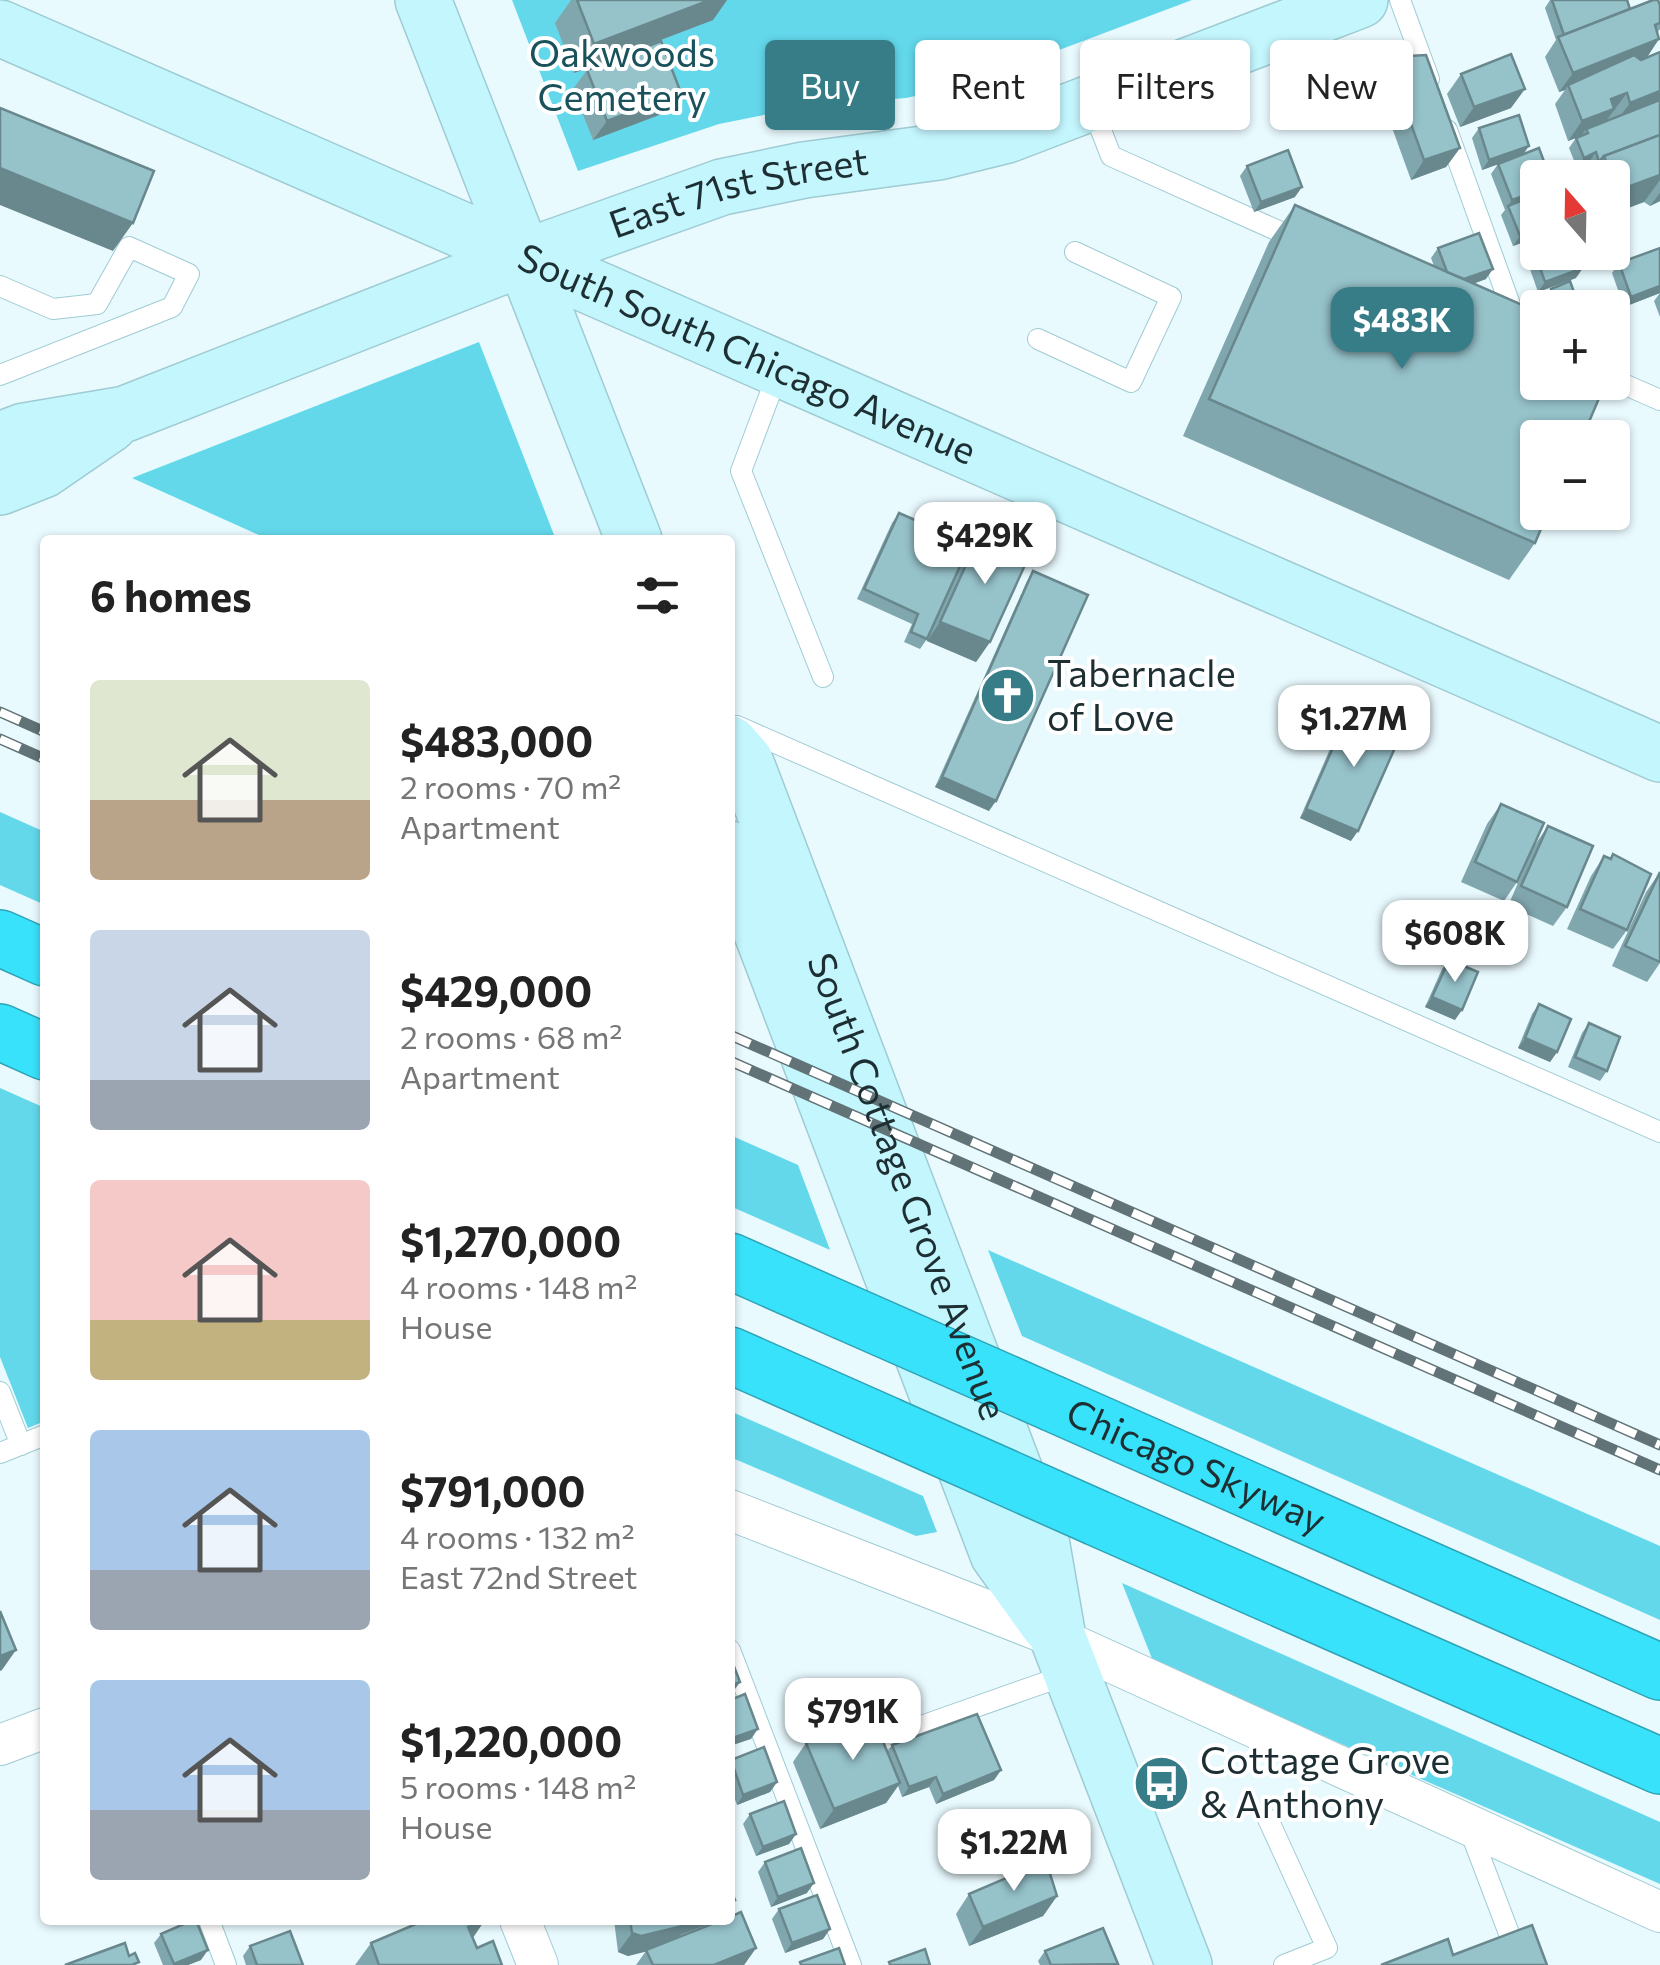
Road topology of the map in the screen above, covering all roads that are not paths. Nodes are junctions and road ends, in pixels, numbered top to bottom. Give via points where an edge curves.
1 (423, 0) edge
2 (1360, 0) edge
3 (1400, 0) edge
4 (0, 28) edge
5 (1250, 42) edge
6 (1080, 106) edge
7 (1101, 130) edge
8 (1074, 252) dead end
9 (1326, 252) edge
10 (523, 258) junction
11 (0, 286) edge
12 (1487, 324) edge
13 (1038, 339) dead end
14 (779, 368) junction
15 (0, 375) edge
16 (1630, 387) edge
17 (1660, 400) edge
18 (125, 414) junction
19 (0, 440) edge
20 (0, 487) edge
21 (632, 535) edge
22 (823, 678) dead end
23 (735, 725) edge
24 (735, 750) edge
25 (1660, 754) edge
26 (735, 862) edge
27 (0, 938) edge
28 (40, 956) edge
29 (0, 1032) edge
30 (40, 1050) edge
31 (1660, 1132) edge
32 (735, 1262) edge
33 (735, 1357) edge
34 (0, 1392) edge
35 (40, 1437) edge
36 (21, 1445) junction
37 (0, 1453) edge
38 (735, 1512) edge
39 (1064, 1656) junction
40 (735, 1663) edge
41 (1660, 1672) edge
42 (40, 1730) edge
43 (876, 1742) edge
44 (0, 1746) edge
45 (1660, 1766) edge
46 (1268, 1819) dead end
47 (1468, 1826) junction
48 (1660, 1912) edge
49 (211, 1925) edge
50 (522, 1925) edge
51 (226, 1965) edge
52 (538, 1965) edge
53 (851, 1965) edge
54 (1184, 1965) edge
55 (1284, 1965) edge
56 (1521, 1965) edge

1 - 10 main road
2 - 5 main road, East 71st Street
3 - 12 lane via 1523,340
4 - 10 main road, South South Chicago Avenue
6 - 10 main road, East 71st Street via 1007,135 938,152 722,187
7 - 9 lane via 1111,156
8 - 13 lane via 1171,297 1131,382
10 - 14 main road, South South Chicago Avenue
10 - 18 main road, East 71st Street
10 - 21 main road
11 - 15 lane via 53,308 96,304 129,247 189,274 172,307
14 - 22 lane via 741,471
14 - 25 main road, South South Chicago Avenue
16 - 17 lane
18 - 19 main road, East 71st Street
18 - 20 main road, East 71st Street via 42,470
23 - 31 lane
24 - 39 main road, South Cottage Grove Avenue via 745,761 1041,1540
26 - 39 main road, South Cottage Grove Avenue via 998,1554
27 - 28 highway
29 - 30 highway
32 - 41 highway, Chicago Skyway, bridge
33 - 45 highway, bridge
34 - 36 lane
35 - 36 lane
36 - 37 lane
38 - 39 street
39 - 43 lane
39 - 47 street
39 - 54 main road, South Cottage Grove Avenue
40 - 53 lane
42 - 44 street
46 - 55 lane via 1327,1948
47 - 48 street
47 - 56 lane
49 - 51 lane
50 - 52 street

